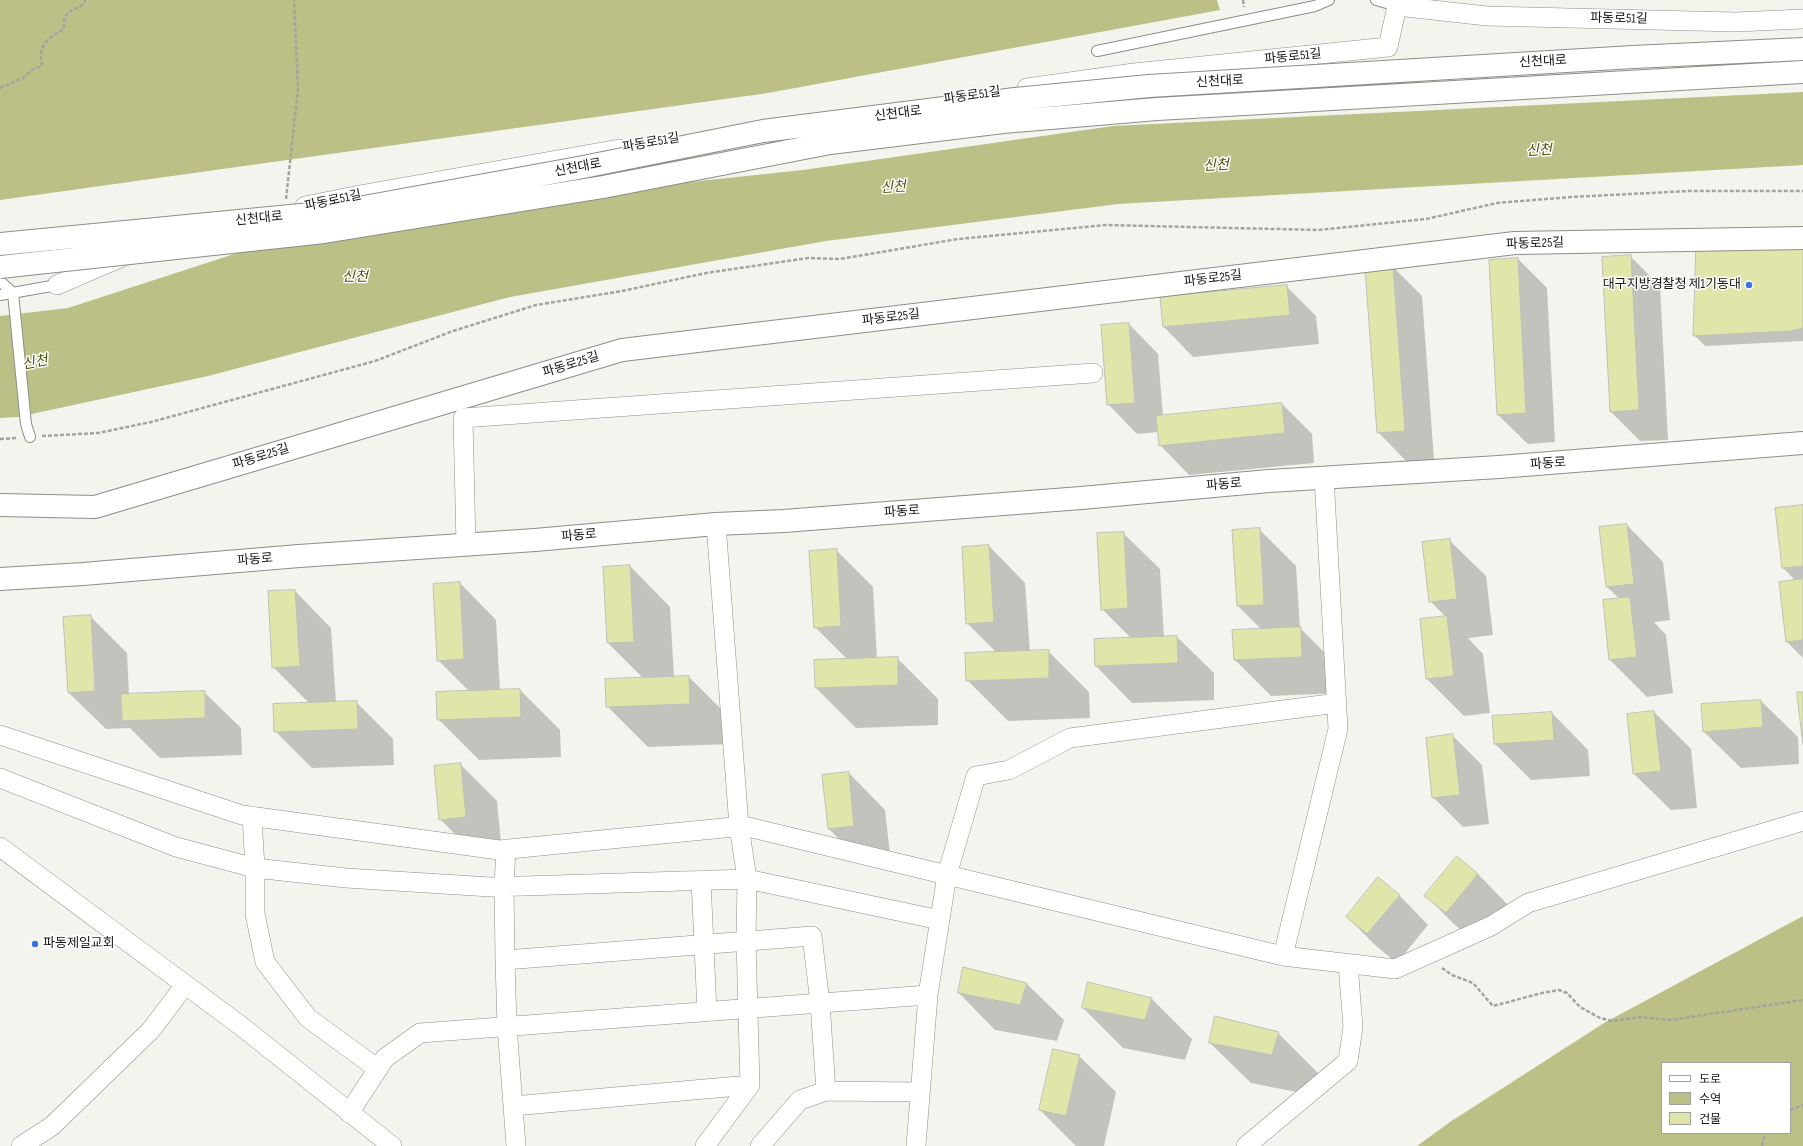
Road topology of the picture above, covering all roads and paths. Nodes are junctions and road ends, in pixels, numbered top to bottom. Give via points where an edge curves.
1 (85, 0) edge
2 (294, 0) edge
3 (1330, 0) edge
4 (1376, 0) edge
5 (1397, 6) junction
6 (1803, 19) edge
7 (1803, 49) edge
8 (1097, 51) dead end
9 (1803, 72) edge
10 (0, 88) edge
11 (1803, 191) edge
12 (285, 211) junction
13 (1803, 238) edge
14 (0, 244) edge
15 (1, 275) edge
16 (57, 286) joint
17 (13, 293) junction
18 (0, 295) edge
19 (1093, 373) dead end
20 (464, 407) junction
21 (30, 437) junction
22 (0, 439) edge
23 (1803, 443) edge
24 (1324, 477) junction
25 (0, 505) edge
26 (716, 524) junction
27 (466, 545) junction
28 (0, 579) edge
29 (1337, 703) junction
30 (0, 735) edge
31 (0, 778) edge
32 (252, 816) junction
33 (1803, 821) edge
34 (739, 826) junction
35 (0, 847) edge
36 (506, 849) junction
37 (255, 868) junction
38 (947, 875) junction
39 (747, 879) junction
40 (701, 880) junction
41 (504, 886) junction
42 (940, 920) junction
43 (746, 941) junction
44 (705, 944) junction
45 (1282, 956) junction
46 (1424, 956) junction
47 (504, 960) junction
48 (1348, 964) junction
49 (185, 985) junction
50 (928, 996) junction
51 (1803, 1000) edge
52 (820, 1003) junction
53 (749, 1008) junction
54 (707, 1012) junction
55 (507, 1026) junction
56 (378, 1069) junction
57 (750, 1084) junction
58 (826, 1091) junction
59 (920, 1092) junction
60 (1803, 1105) edge
61 (513, 1106) junction
62 (1791, 1110) edge
63 (349, 1113) junction
64 (1766, 1134) edge
65 (21, 1146) edge
66 (392, 1146) edge
67 (516, 1146) edge
68 (706, 1146) edge
69 (760, 1146) edge
70 (916, 1146) edge
71 (1246, 1146) edge
72 (1762, 1146) edge

1 - 10 path via 84,4 63,19 64,29 50,37 41,53 41,67
2 - 12 path via 298,89
3 - 8 lane via 1315,6
4 - 5 lane
5 - 6 street, 파동로51길 via 1487,16 1736,22
5 - 12 street, 파동로51길 via 1388,47 1134,73 734,129 360,195
7 - 14 main road, 신천대로, bridge via 1149,86 1015,99 763,132 342,210
9 - 15 main road, 신천대로, bridge via 1165,109 1003,122 830,143 603,188 324,232
11 - 21 path via 1689,191 1571,197 1497,203 1426,219 1318,230 1106,225 958,239 840,260 808,258 706,273 622,291 536,305 453,331 375,361 152,422 98,433
12 - 16 street, 파동로51길 via 223,213
13 - 20 main road, 파동로25길 via 1515,243 622,350
15 - 17 lane
16 - 17 lane
17 - 18 lane
17 - 21 lane via 26,424
19 - 20 street
20 - 25 main road, 파동로25길 via 95,507
20 - 27 street
21 - 22 path
23 - 24 main road, 파동로 via 1499,467
24 - 26 main road, 파동로 via 784,521
24 - 29 street
26 - 27 main road, 파동로
26 - 34 street
27 - 28 main road, 파동로
29 - 38 street via 1070,738 1009,770 976,776
29 - 45 street via 1338,729
30 - 32 street via 242,815
31 - 37 street via 176,847
32 - 36 street
32 - 37 street
33 - 46 street via 1528,903 1491,926
34 - 36 street
34 - 38 street
34 - 39 street
35 - 49 street
36 - 41 street
37 - 41 street via 346,878
37 - 56 street via 255,914 265,962 308,1018
38 - 42 street
38 - 45 street
39 - 40 street
39 - 42 street
39 - 43 street
40 - 41 street
40 - 44 street
41 - 47 street
42 - 50 street
43 - 44 street
43 - 52 street via 812,936
43 - 53 street
44 - 47 street
44 - 54 street
45 - 48 street
46 - 48 street via 1395,969
46 - 51 path via 1452,975 1473,983 1493,1006 1558,990 1566,993 1588,1012 1612,1021 1640,1017 1680,1019
47 - 55 street
48 - 71 street via 1353,1026 1348,1061
49 - 63 street via 241,1026
49 - 65 street via 151,1030 52,1126
50 - 52 street
50 - 59 street
52 - 53 street
52 - 58 street
53 - 54 street
53 - 57 street
54 - 55 street
55 - 56 street via 420,1033 385,1058
55 - 61 street
56 - 63 street
57 - 61 street
57 - 68 street
58 - 59 street
58 - 69 street via 800,1100
59 - 70 street
60 - 62 path
61 - 67 street
63 - 66 street
64 - 72 path

